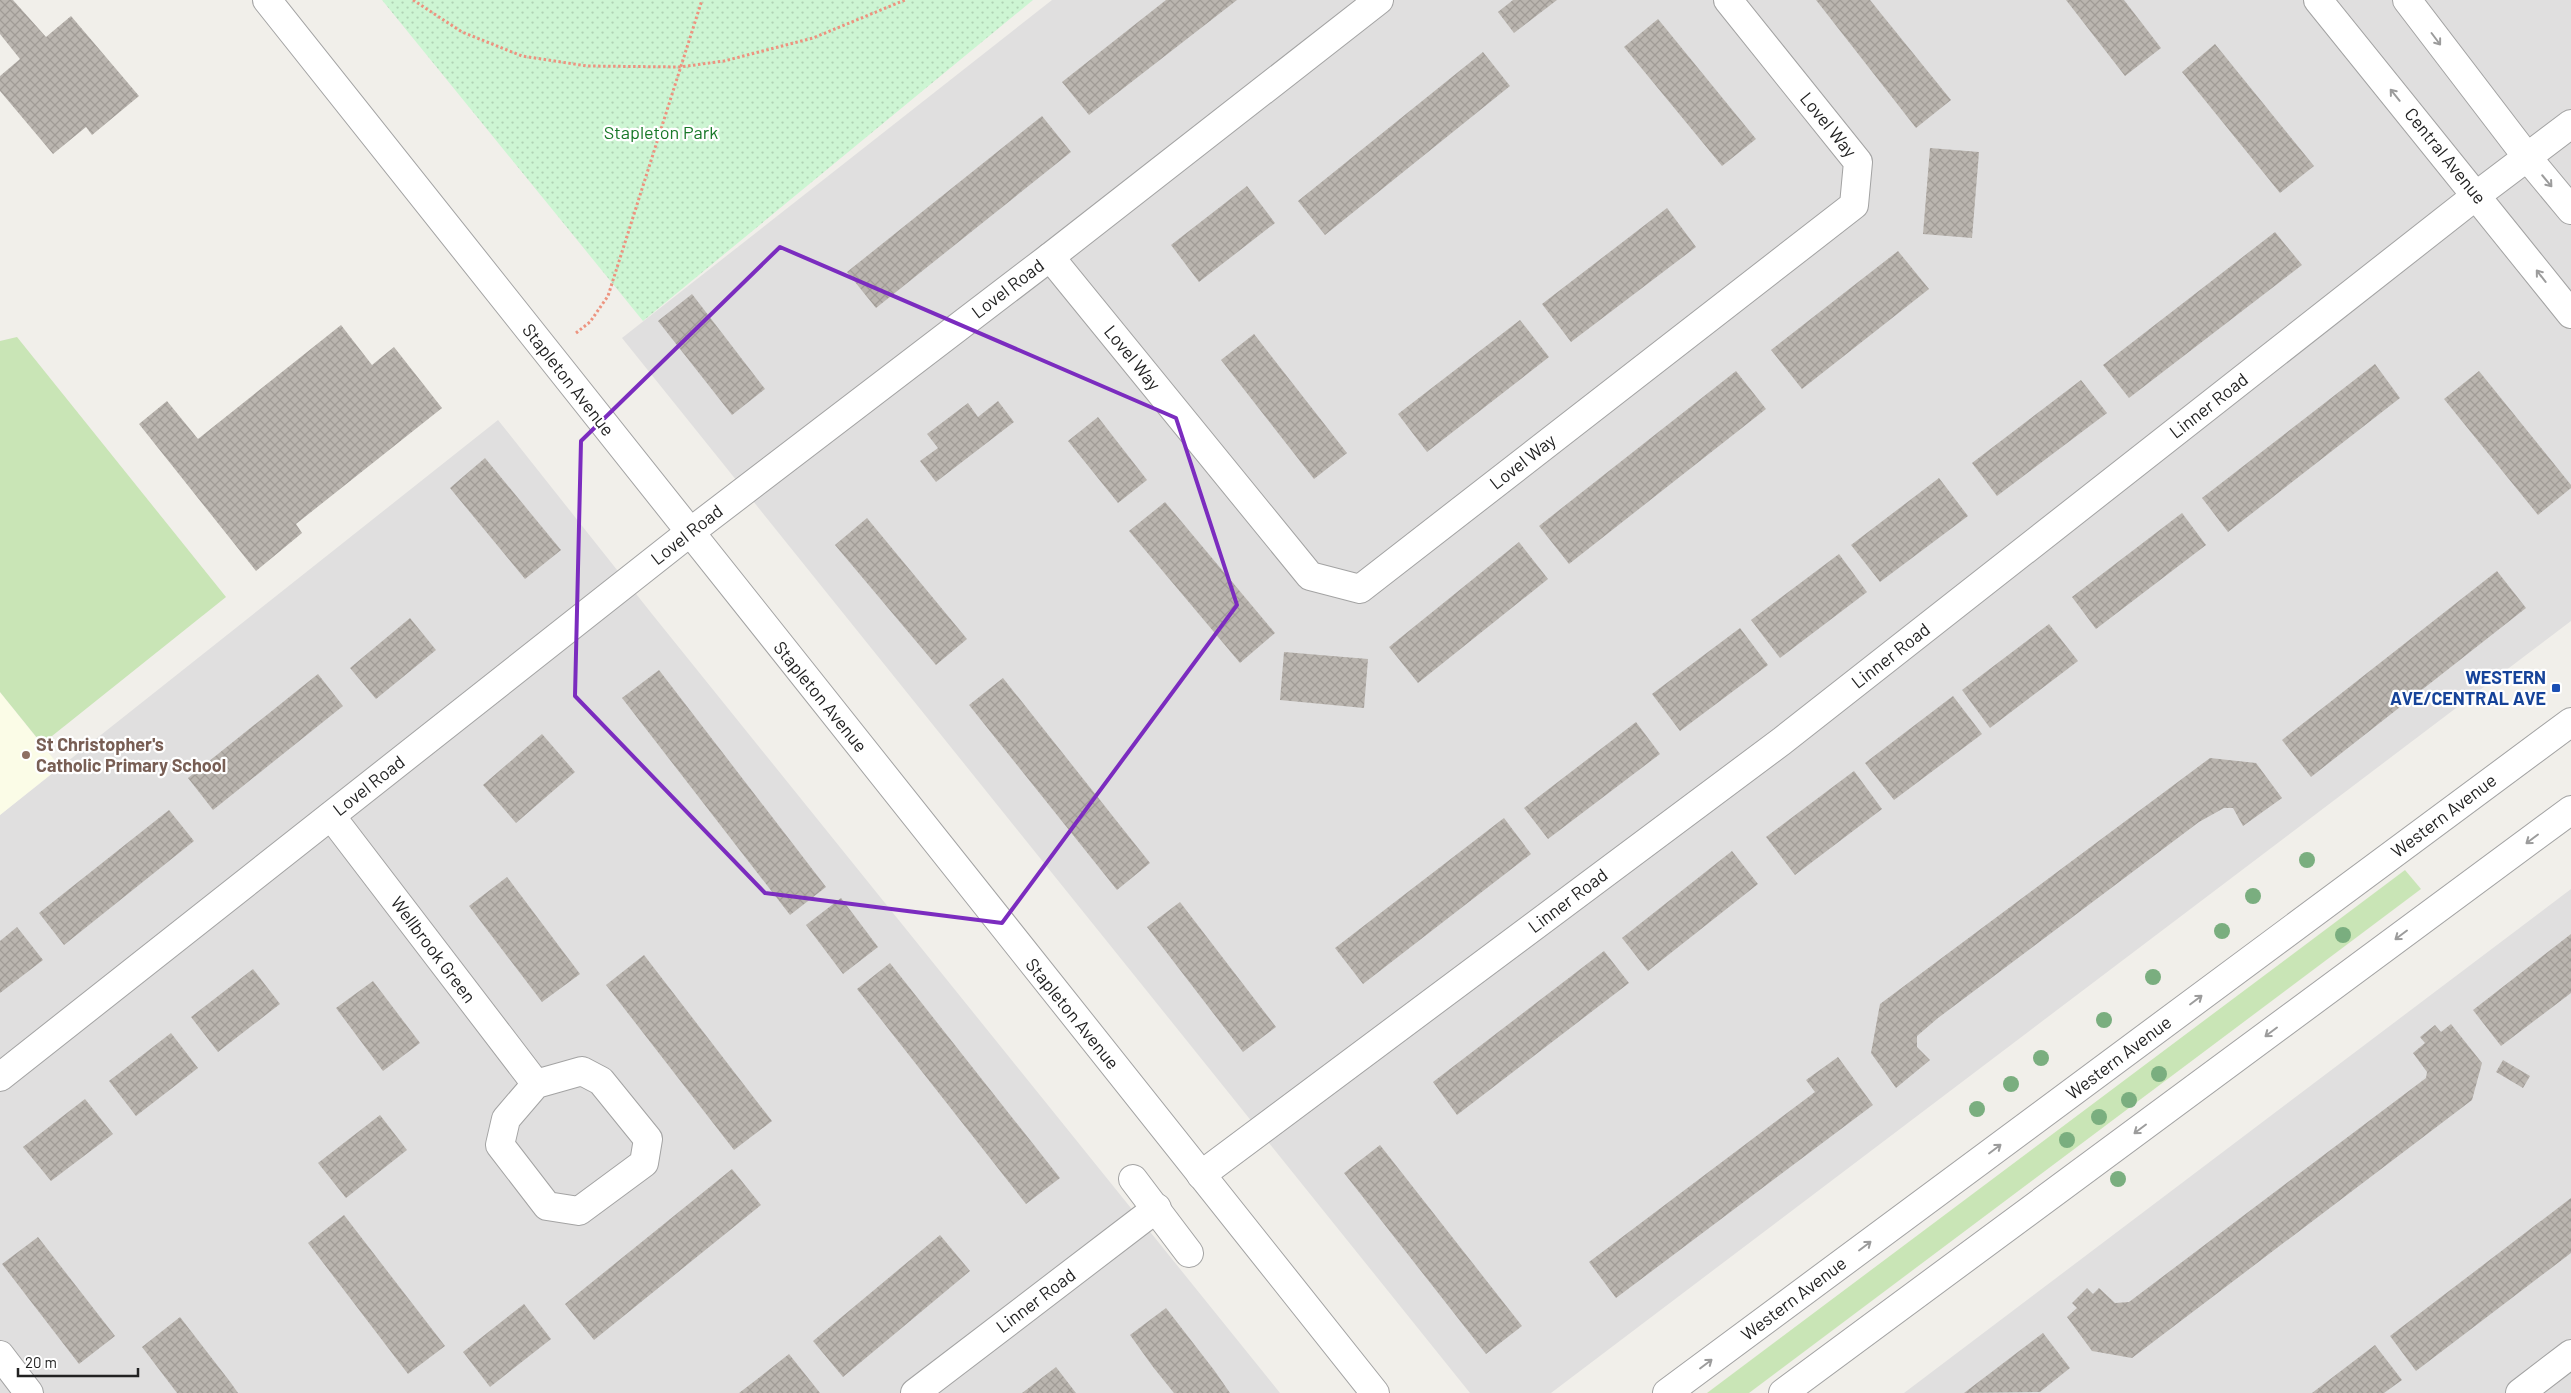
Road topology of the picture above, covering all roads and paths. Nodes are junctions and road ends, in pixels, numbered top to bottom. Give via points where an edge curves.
1 (267, 0) edge
2 (413, 0) edge
3 (702, 0) edge
4 (905, 0) edge
5 (1379, 0) edge
6 (1728, 0) edge
7 (2318, 0) edge
8 (2407, 0) edge
9 (680, 66) junction
10 (2571, 124) edge
11 (2527, 157) junction
12 (2477, 195) junction
13 (2571, 210) edge
14 (1050, 257) junction
15 (2571, 314) edge
16 (548, 355) junction
17 (689, 533) junction
18 (2571, 722) edge
19 (2571, 810) edge
20 (331, 816) junction
21 (0, 1077) edge
22 (536, 1084) junction
23 (1200, 1175) junction
24 (1133, 1179) dead end
25 (1157, 1208) junction
26 (1189, 1253) dead end
27 (2571, 1354) edge
28 (0, 1355) edge
29 (30, 1393) edge
30 (915, 1393) edge
31 (1375, 1393) edge
32 (1667, 1393) edge
33 (1783, 1393) edge
34 (2520, 1393) edge

1 - 16 street, Stapleton Avenue
2 - 9 path via 462,32 522,56 587,66
3 - 9 path
4 - 9 path via 813,38 724,61
5 - 14 street, Lovel Road
6 - 14 street, Lovel Way via 1858,162 1854,205 1360,589 1310,576
12 -> 7 street, Central Avenue
8 -> 11 street
9 - 16 path via 608,296 590,322
10 - 11 street, Linner Road
11 - 12 street, Linner Road
11 -> 13 street
15 -> 12 street, Central Avenue
12 - 23 street, Linner Road via 1782,741
14 - 17 street, Lovel Road
16 - 17 street, Stapleton Avenue
17 - 20 street, Lovel Road
17 - 23 street, Stapleton Avenue
32 -> 18 street, Western Avenue
19 -> 33 street
20 - 21 street, Lovel Road
20 - 22 street, Wellbrook Green
22 - 22 street via 506,1120 500,1145 548,1206 579,1211 644,1163 648,1138 601,1081 582,1071
23 - 31 street, Stapleton Avenue
24 - 25 street
25 - 26 street
25 - 30 street, Linner Road
27 - 34 street
28 - 29 street

